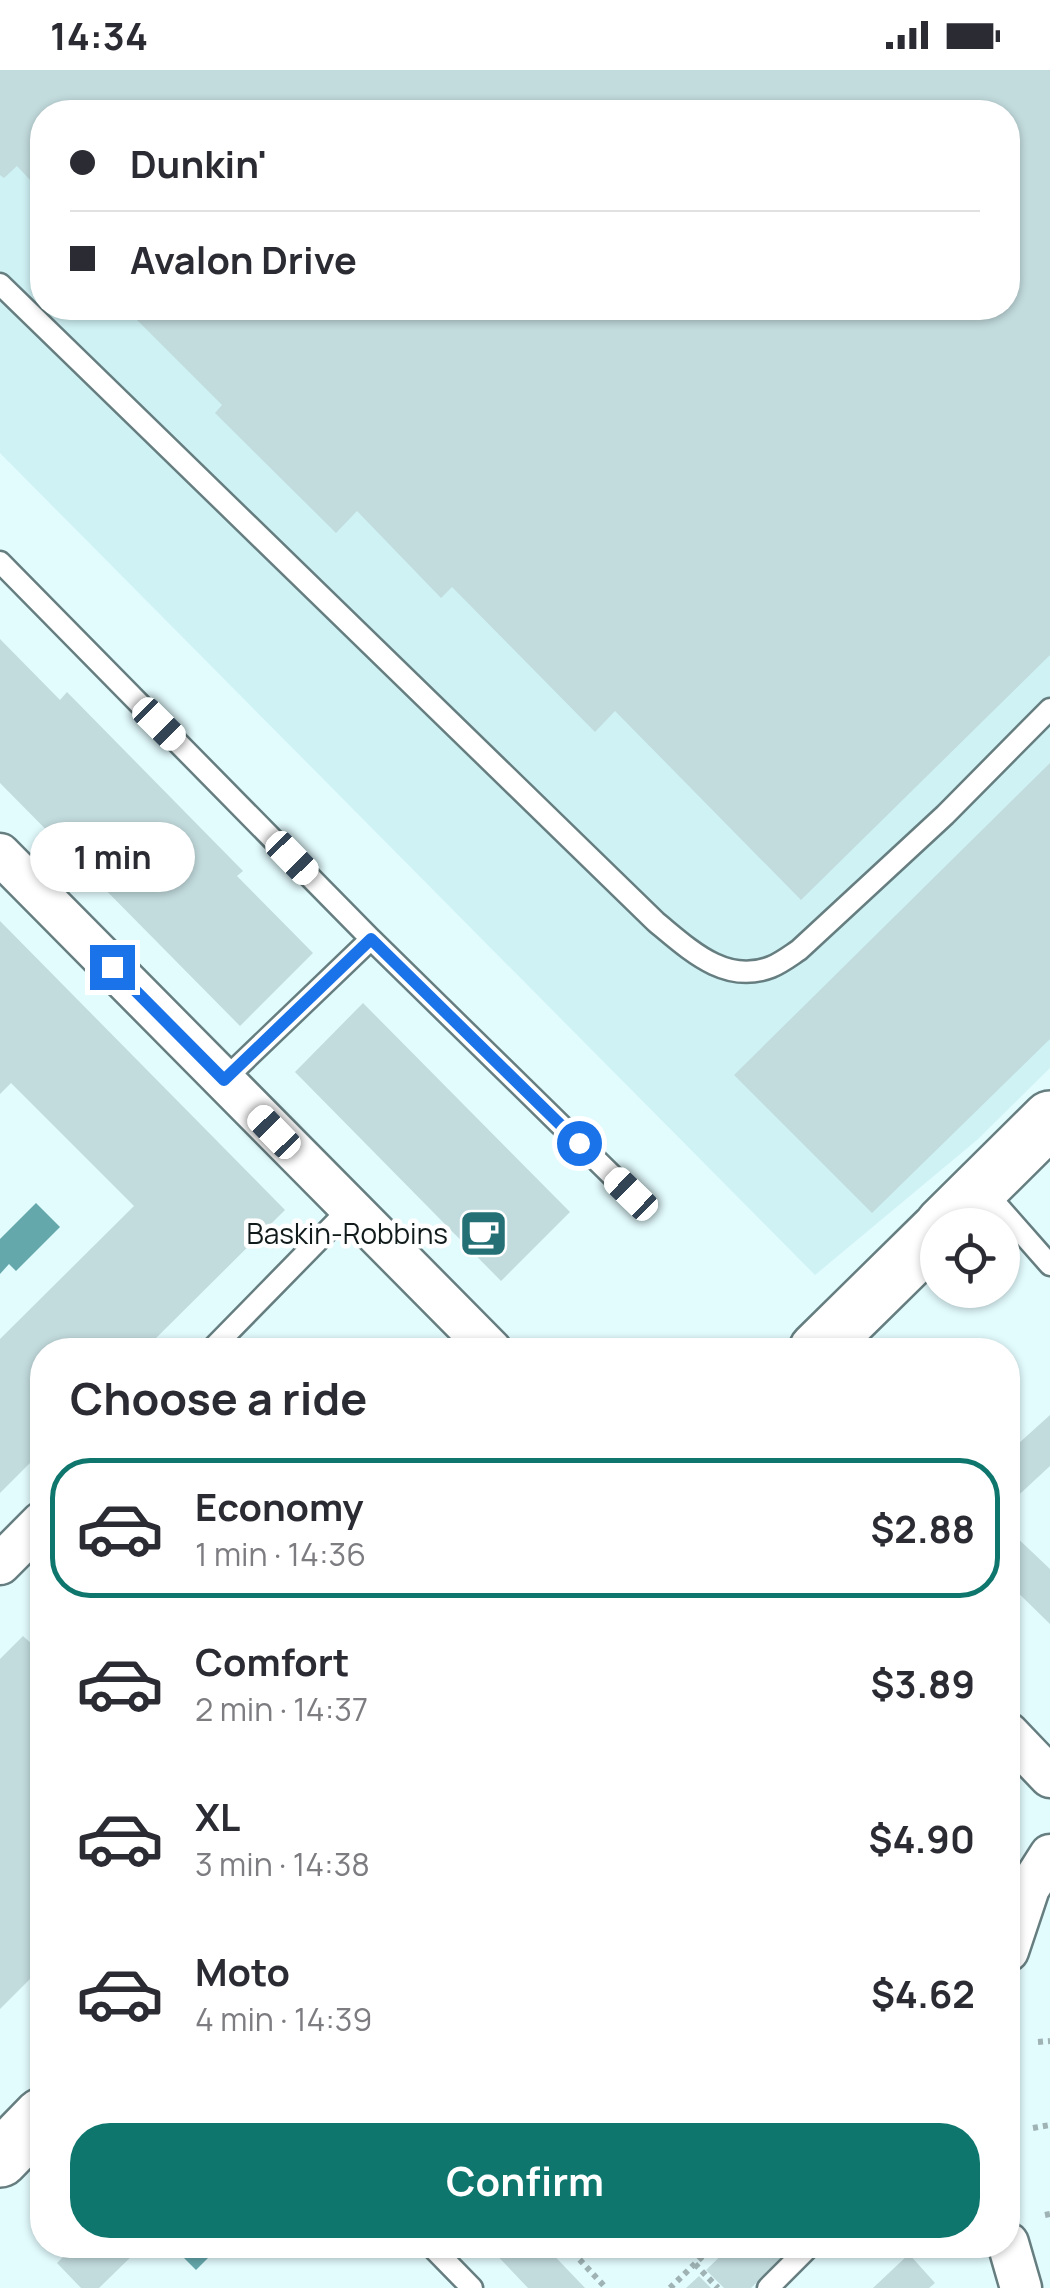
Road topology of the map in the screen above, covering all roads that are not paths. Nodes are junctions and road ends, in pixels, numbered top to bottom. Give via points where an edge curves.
1 (0, 284) edge
2 (30, 313) edge
3 (37, 320) edge
4 (0, 562) edge
5 (1050, 709) edge
6 (0, 854) edge
7 (371, 939) junction
8 (224, 1080) junction
9 (1050, 1120) edge
10 (981, 1188) junction
11 (631, 1194) dead end
12 (350, 1208) junction
13 (960, 1208) edge
14 (920, 1249) edge
15 (1050, 1265) edge
16 (223, 1338) edge
17 (478, 1338) edge
18 (829, 1338) edge
19 (30, 1534) edge
20 (0, 1564) edge
21 (1020, 1746) edge
22 (1050, 1777) edge
23 (1050, 1855) edge
24 (1020, 1915) edge
25 (30, 2128) edge
26 (0, 2159) edge
27 (443, 2258) edge
28 (798, 2258) edge
29 (1012, 2258) edge
30 (472, 2288) edge
31 (768, 2288) edge
32 (1021, 2288) edge

1 - 2 lane
3 - 5 lane via 656,922 700,958 733,972 773,966 799,950
4 - 7 lane
6 - 8 street
7 - 8 lane
7 - 11 lane
8 - 12 street
9 - 10 street
10 - 13 street
10 - 15 lane
12 - 16 lane
12 - 17 street
14 - 18 street
19 - 20 street
21 - 22 street
23 - 24 street
25 - 26 street
27 - 30 lane
28 - 31 lane
29 - 32 street

